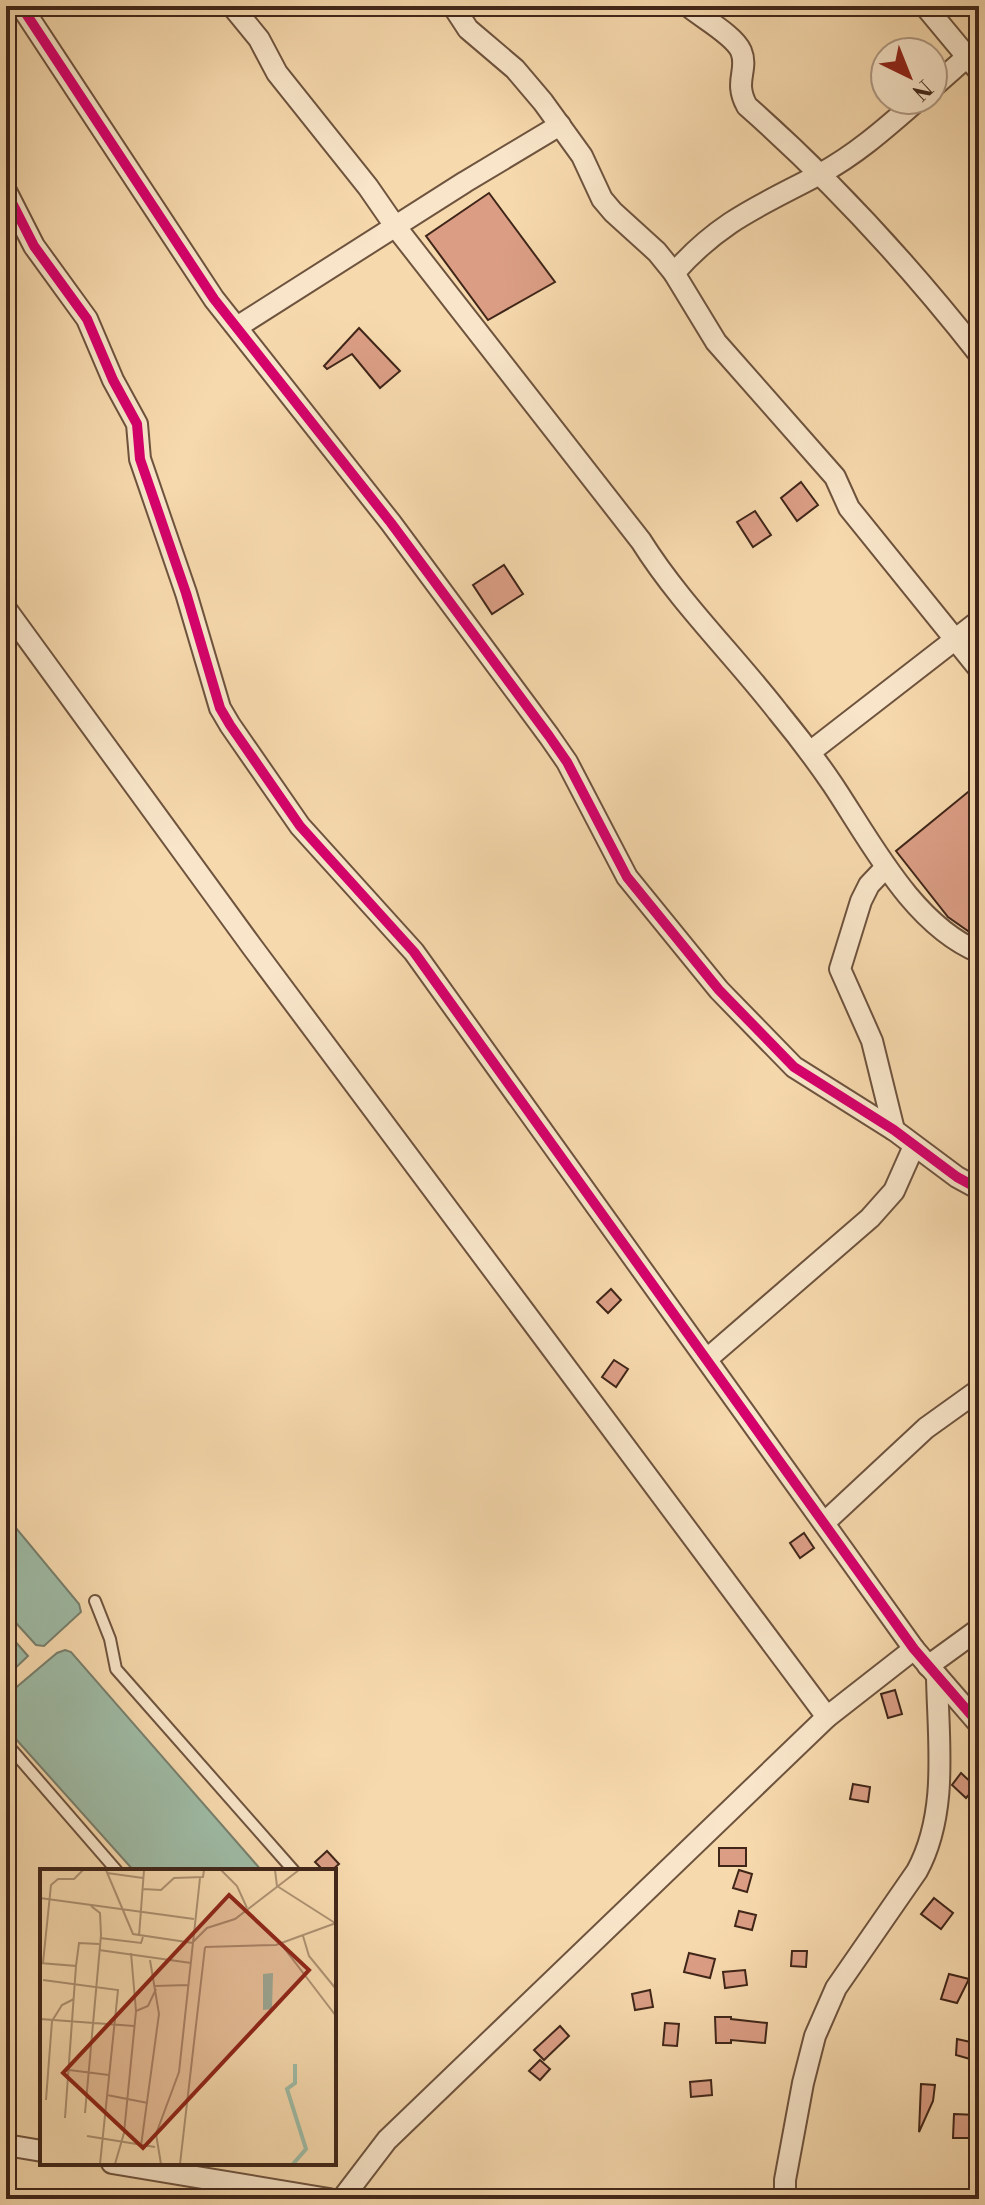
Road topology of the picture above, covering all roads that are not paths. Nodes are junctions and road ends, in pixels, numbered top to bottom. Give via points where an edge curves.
1 (21, 6) edge
2 (232, 6) edge
3 (453, 6) edge
4 (688, 6) edge
5 (925, 6) edge
6 (974, 64) edge
7 (949, 78) edge
8 (899, 116) edge
9 (560, 125) junction
10 (822, 173) junction
11 (6, 191) edge
12 (395, 226) junction
13 (674, 273) junction
14 (237, 327) junction
15 (979, 354) edge
16 (6, 609) edge
17 (979, 621) edge
18 (956, 639) junction
19 (979, 669) edge
20 (810, 752) junction
21 (886, 867) junction
22 (979, 952) edge
23 (894, 1130) junction
24 (914, 1146) junction
25 (979, 1189) edge
26 (707, 1359) junction
27 (979, 1390) edge
28 (824, 1523) junction
29 (95, 1601) dead end
30 (979, 1629) edge
31 (914, 1649) junction
32 (932, 1671) junction
33 (827, 1717) junction
34 (979, 1724) edge
35 (6, 1743) edge
36 (115, 1869) edge
37 (292, 1869) edge
38 (6, 2145) edge
39 (40, 2151) edge
40 (124, 2165) edge
41 (329, 2199) edge
42 (342, 2199) edge
43 (785, 2199) edge

1 - 14 street
2 - 12 street
3 - 9 street via 468,29 515,69
4 - 10 street via 741,51 739,92 747,106
5 - 6 street
6 - 7 street
8 - 10 street
9 - 12 street
9 - 13 street via 608,206
10 - 13 street via 735,217
10 - 15 street
11 - 26 street via 34,246 87,319 137,424 140,459 220,708 230,725 300,826 414,952
12 - 14 street
12 - 20 street via 641,541 664,579
13 - 18 street via 716,342 835,477 849,508
14 - 23 street via 549,736 636,890 719,990 794,1067
16 - 33 street
17 - 18 street
18 - 19 street
18 - 20 street
20 - 21 street
21 - 22 street via 937,927
21 - 23 street via 861,901 840,969 872,1041
23 - 24 street
24 - 25 street
24 - 26 street via 894,1191 870,1218
26 - 28 street
27 - 28 street via 926,1428
28 - 31 street
29 - 37 lane via 116,1669
30 - 32 street
31 - 32 street
31 - 33 street
32 - 34 street
32 - 43 street via 940,1789 928,1851 836,1988 815,2036
33 - 42 street via 387,2140
35 - 36 lane
38 - 39 street
40 - 41 street

